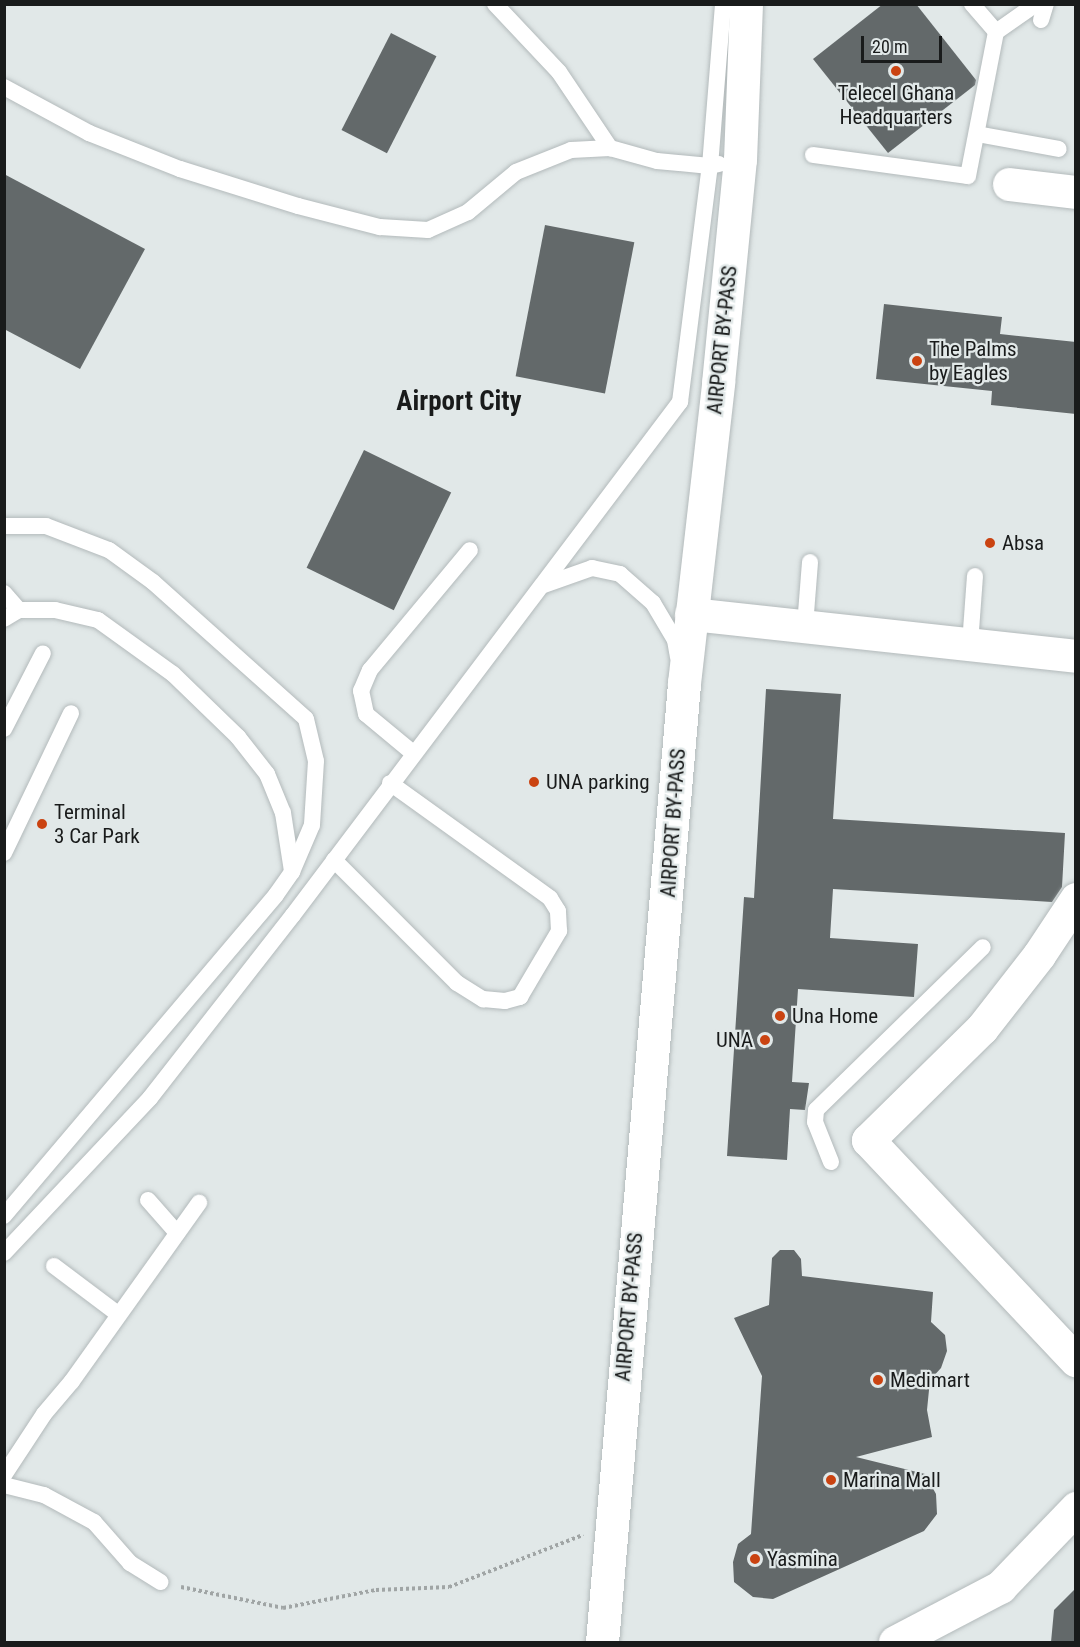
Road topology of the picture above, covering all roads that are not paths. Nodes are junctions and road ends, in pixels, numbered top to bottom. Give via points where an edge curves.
1 (495, 4) edge
2 (723, 4) edge
3 (746, 4) edge
4 (972, 4) edge
5 (1041, 10) edge
6 (996, 32) junction
7 (4, 87) edge
8 (977, 135) junction
9 (610, 148) junction
10 (1059, 149) dead end
11 (813, 155) dead end
12 (725, 163) junction
13 (1009, 184) dead end
14 (1076, 192) edge
15 (4, 526) edge
16 (470, 550) dead end
17 (810, 562) dead end
18 (975, 576) dead end
19 (543, 586) junction
20 (4, 593) edge
21 (692, 614) junction
22 (11, 615) edge
23 (805, 627) junction
24 (970, 644) junction
25 (43, 653) dead end
26 (1076, 656) edge
27 (684, 683) junction
28 (71, 713) dead end
29 (4, 729) edge
30 (413, 753) junction
31 (390, 783) junction
32 (6, 846) edge
33 (334, 860) junction
34 (292, 872) junction
35 (1076, 899) edge
36 (983, 947) dead end
37 (831, 1162) dead end
38 (148, 1200) dead end
39 (199, 1203) dead end
40 (4, 1216) edge
41 (177, 1233) junction
42 (4, 1253) edge
43 (54, 1266) dead end
44 (118, 1314) junction
45 (1076, 1361) edge
46 (4, 1475) edge
47 (4, 1485) edge
48 (1076, 1508) edge
49 (161, 1582) road end
50 (912, 1639) edge
51 (602, 1642) edge

1 - 9 lane via 559,72
2 - 12 lane
3 - 12 main road, AIRPORT BY-PASS
4 - 6 lane
5 - 6 lane
6 - 8 lane
7 - 9 lane via 89,133 180,169 380,227 428,230 468,212 503,182 541,160 571,150
8 - 10 lane
8 - 11 lane via 968,176
9 - 12 lane via 657,161
12 - 19 lane via 680,402
12 - 21 main road, AIRPORT BY-PASS
13 - 14 main road
15 - 34 lane via 46,526 109,550 153,582 306,719 316,760 312,825
16 - 30 lane via 370,670 361,691 366,714
17 - 23 lane
18 - 24 lane
19 - 27 lane via 592,568 620,574 653,603 675,640
19 - 30 lane
20 - 22 lane
21 - 23 main road
21 - 27 main road, AIRPORT BY-PASS
22 - 34 lane via 55,610 98,620 173,674 238,737 267,774 283,813
23 - 24 main road
24 - 26 main road
25 - 29 lane
27 - 51 main road, AIRPORT BY-PASS
28 - 32 lane
30 - 31 lane
31 - 33 lane
31 - 33 lane via 550,898 558,911 559,931 520,997 505,1001 483,999 457,983
33 - 42 lane via 150,1098
34 - 40 lane
35 - 45 main road via 1039,955 982,1028 868,1140
36 - 37 lane via 816,1110 815,1122
38 - 41 lane
39 - 41 lane
41 - 44 lane
43 - 44 lane
44 - 46 lane
47 - 49 lane via 44,1495 94,1522 130,1563
48 - 50 main road via 1000,1587

